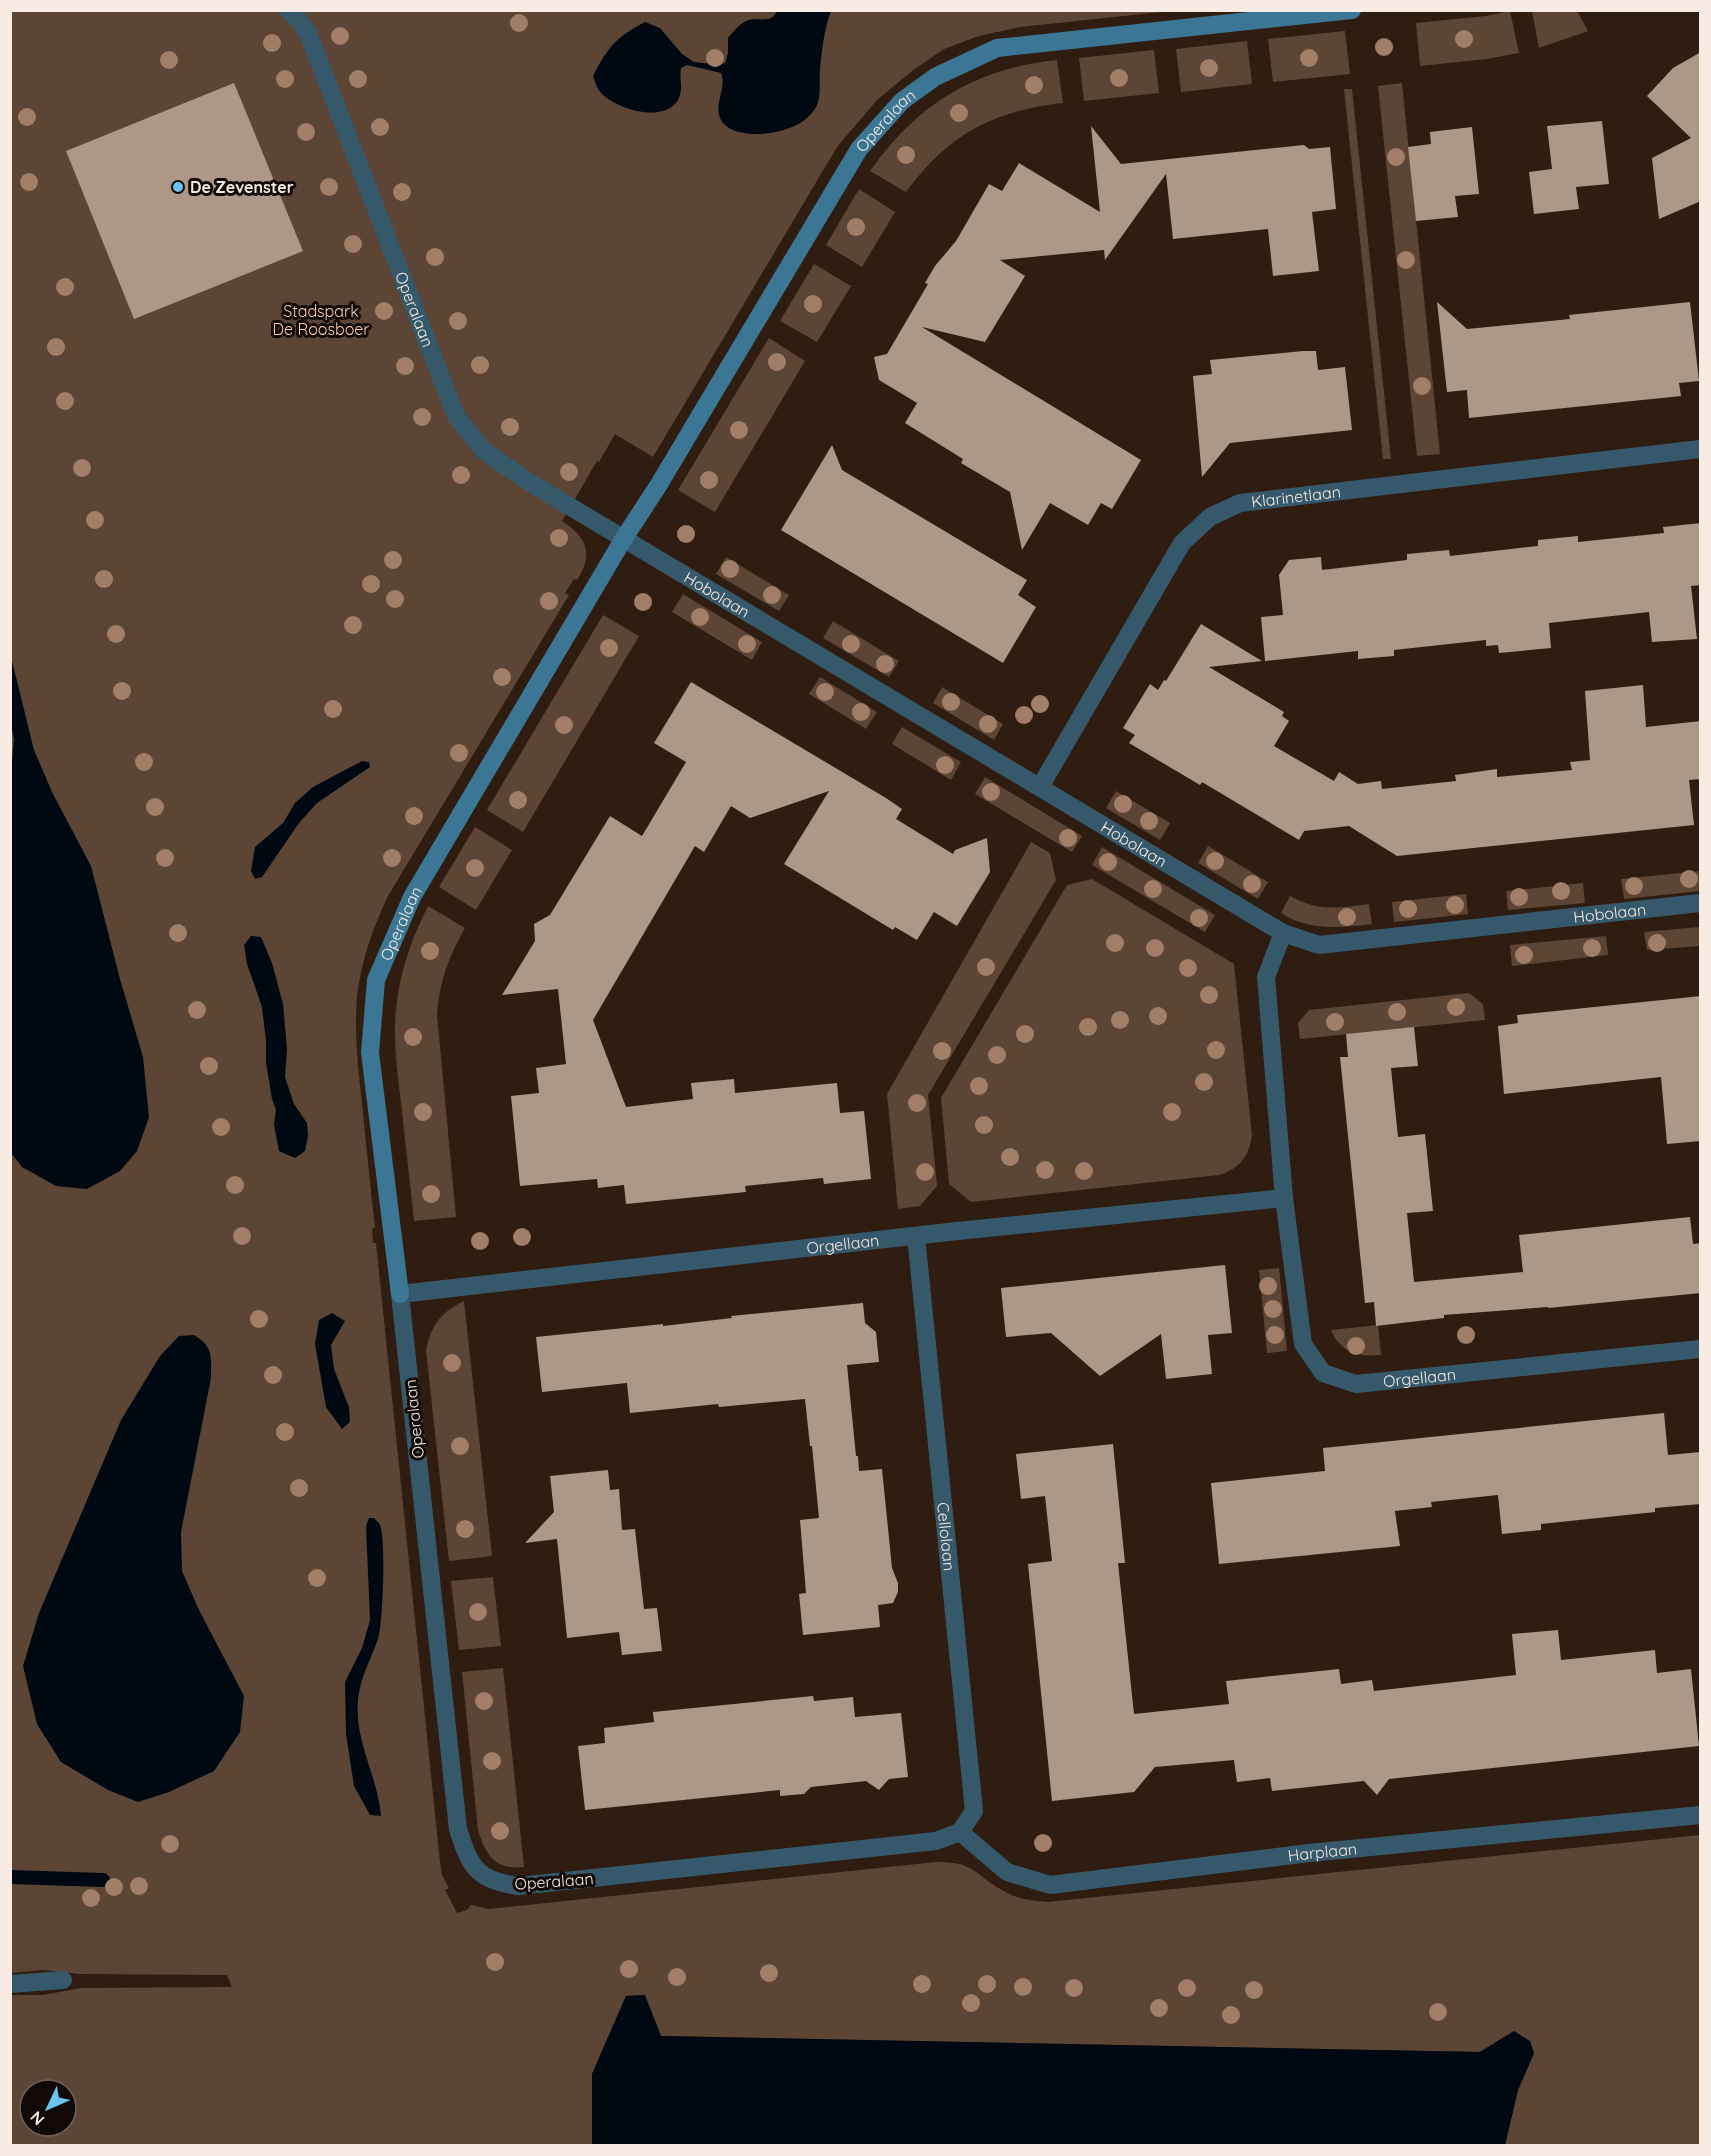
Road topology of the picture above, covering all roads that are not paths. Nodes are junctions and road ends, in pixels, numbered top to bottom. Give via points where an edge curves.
1 (289, 10) edge
2 (1352, 10) edge
3 (1701, 449) edge
4 (624, 538) junction
5 (1040, 787) junction
6 (1701, 903) edge
7 (1283, 933) junction
8 (1284, 1198) junction
9 (916, 1236) junction
10 (400, 1294) junction
11 (1701, 1349) edge
12 (1701, 1815) edge
13 (960, 1832) junction
14 (63, 1980) dead end
15 (10, 1984) edge

1 - 4 street, Operalaan via 308,33 456,416 483,450
2 - 4 street, Operalaan via 997,48 935,77 902,101 859,149
3 - 5 street, Klarinetlaan via 1240,503 1210,517 1182,543
4 - 5 street, Hobolaan
4 - 10 street, Operalaan via 412,897 376,981 369,1053
5 - 7 street, Hobolaan
6 - 7 street, Hobolaan via 1319,945
7 - 8 street, Orgellaan via 1266,977
8 - 9 street, Orgellaan
8 - 11 street, Orgellaan via 1302,1344 1323,1373 1356,1384
9 - 10 street, Orgellaan
9 - 13 street, Cellolaan via 974,1810
10 - 13 street, Operalaan via 458,1829 467,1856 483,1876 519,1886 936,1841
12 - 13 street, Harplaan via 1309,1853 1050,1885 1007,1872
14 - 15 street

